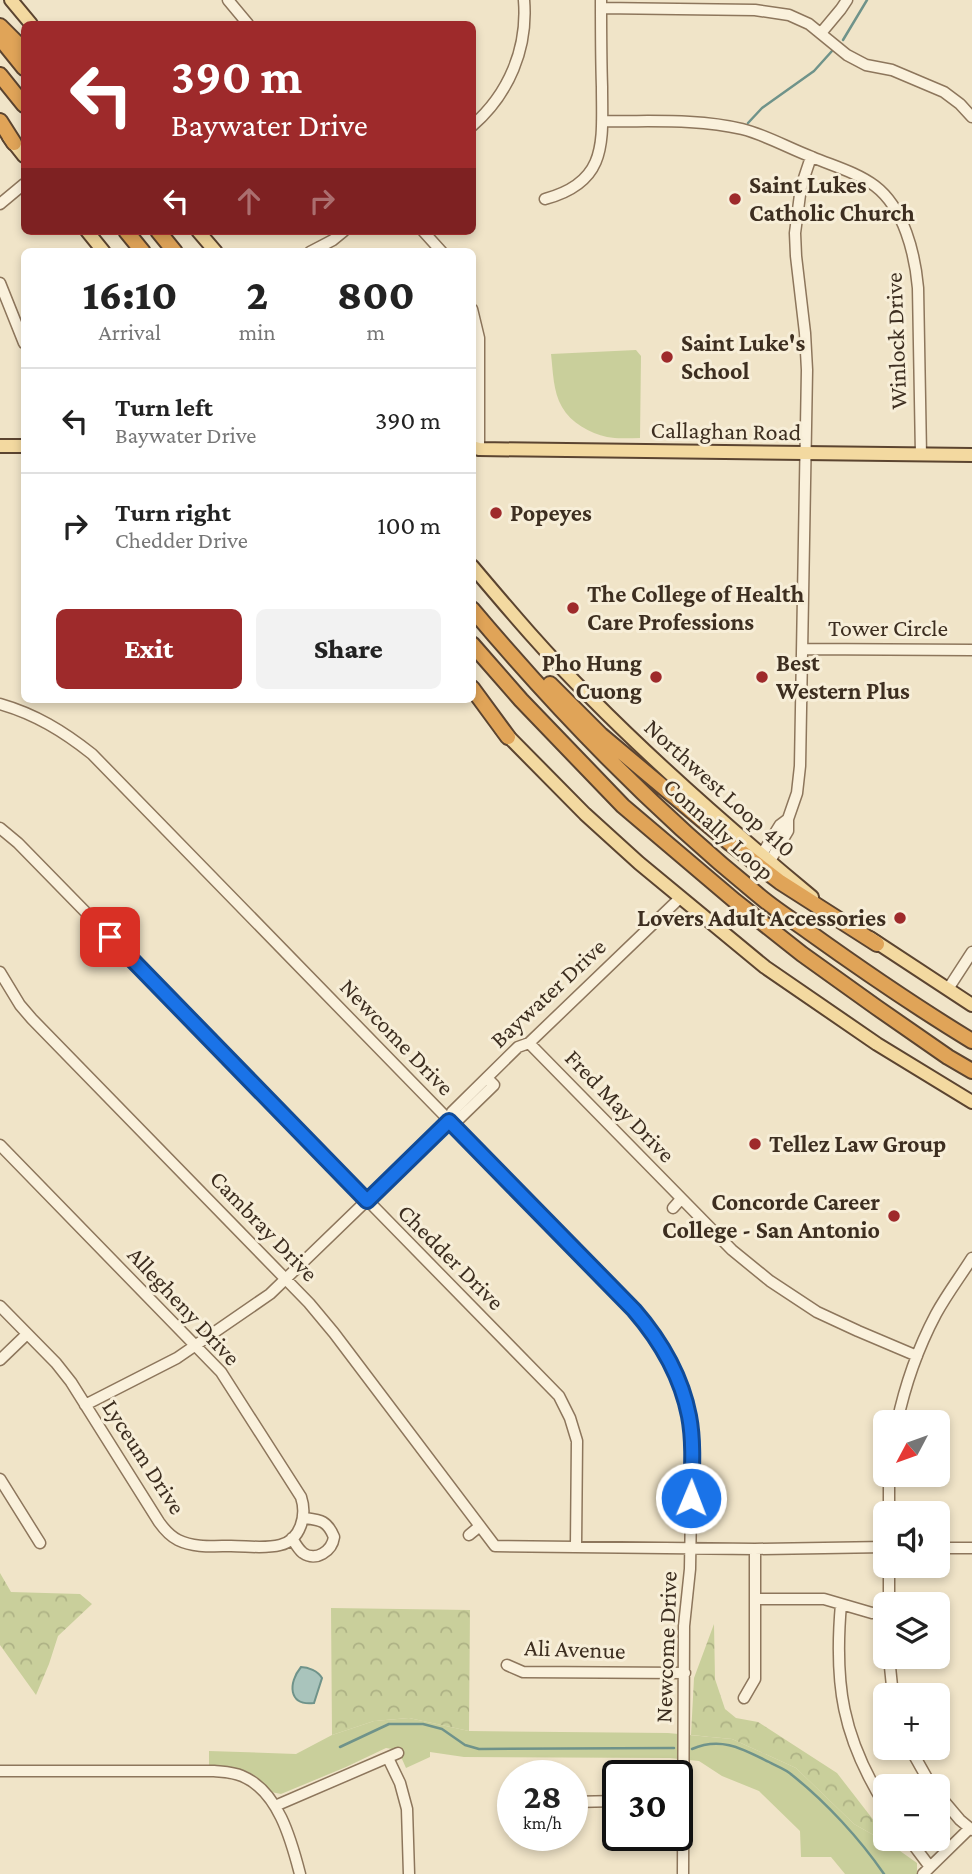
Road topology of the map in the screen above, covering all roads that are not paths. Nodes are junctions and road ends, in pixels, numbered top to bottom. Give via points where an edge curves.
1 (11, 0) edge
2 (228, 0) edge
3 (524, 0) edge
4 (847, 0) edge
5 (601, 4) edge
6 (28, 21) edge
7 (246, 21) edge
8 (0, 26) edge
9 (821, 33) junction
10 (0, 38) edge
11 (21, 47) edge
12 (21, 64) edge
13 (0, 75) edge
14 (21, 101) edge
15 (972, 117) edge
16 (602, 121) junction
17 (476, 122) edge
18 (0, 124) edge
19 (14, 143) joint
20 (21, 152) edge
21 (811, 157) junction
22 (21, 186) edge
23 (545, 199) dead end
24 (0, 204) edge
25 (339, 235) edge
26 (427, 235) edge
27 (333, 240) junction
28 (318, 248) edge
29 (327, 248) edge
30 (438, 248) edge
31 (0, 283) edge
32 (476, 326) edge
33 (21, 336) edge
34 (476, 422) edge
35 (0, 446) edge
36 (21, 446) edge
37 (476, 450) edge
38 (806, 453) junction
39 (921, 455) junction
40 (972, 455) edge
41 (476, 571) edge
42 (476, 611) edge
43 (476, 612) edge
44 (476, 649) edge
45 (803, 649) junction
46 (972, 650) edge
47 (476, 693) edge
48 (475, 703) edge
49 (0, 704) edge
50 (508, 737) junction
51 (0, 828) edge
52 (766, 858) junction
53 (680, 898) junction
54 (877, 944) junction
55 (972, 952) edge
56 (0, 972) edge
57 (948, 989) junction
58 (972, 1005) edge
59 (972, 1041) edge
60 (529, 1043) junction
61 (972, 1071) edge
62 (972, 1102) edge
63 (449, 1121) junction
64 (0, 1145) edge
65 (681, 1199) junction
66 (367, 1201) junction
67 (673, 1208) dead end
68 (972, 1258) edge
69 (286, 1280) junction
70 (0, 1306) edge
71 (27, 1334) junction
72 (196, 1346) junction
73 (917, 1356) junction
74 (0, 1360) edge
75 (85, 1405) junction
76 (900, 1410) edge
77 (0, 1479) edge
78 (303, 1521) junction
79 (481, 1526) junction
80 (469, 1535) dead end
81 (292, 1538) junction
82 (40, 1543) dead end
83 (576, 1546) junction
84 (691, 1547) junction
85 (873, 1547) edge
86 (950, 1548) edge
87 (972, 1548) edge
88 (755, 1549) junction
89 (755, 1599) junction
90 (841, 1604) junction
91 (873, 1613) edge
92 (507, 1665) dead end
93 (685, 1672) junction
94 (744, 1698) dead end
95 (398, 1753) dead end
96 (388, 1758) junction
97 (682, 1760) edge
98 (0, 1771) edge
99 (873, 1785) edge
100 (275, 1806) junction
101 (950, 1808) edge
102 (971, 1829) edge
103 (682, 1851) edge
104 (916, 1851) edge
105 (927, 1870) edge
106 (300, 1874) edge
107 (409, 1874) edge
108 (683, 1874) edge

1 - 6 main road
2 - 7 street
3 - 17 street via 523,39 511,76
4 - 9 street
5 - 9 street via 767,10 799,19
5 - 16 street
8 - 11 highway
9 - 15 street via 866,65 892,70 944,92
10 - 12 highway
13 - 14 highway
16 - 21 street, Winlock Drive via 710,123 759,134
16 - 23 street via 600,152 587,175 573,189
18 - 19 highway
19 - 20 main road
21 - 38 street via 801,187 795,233 807,370
21 - 39 street, Winlock Drive via 876,187 890,202 908,238 918,288
22 - 24 street
25 - 27 street
26 - 30 street
27 - 28 street
27 - 29 street
31 - 33 street
32 - 34 street
35 - 36 main road
37 - 38 main road, Callaghan Road
38 - 39 main road, Callaghan Road
38 - 45 street
39 - 40 main road, Callaghan Road
41 - 52 main road, Northwest Loop 410 via 589,696
42 - 54 highway via 601,735 730,844
43 - 59 highway, Connally Loop via 520,666 699,845 758,896 836,952
44 - 61 highway, Connally Loop via 623,806 653,832 802,954
45 - 46 street, Tower Circle
45 - 52 street via 799,780 788,831
47 - 50 highway
48 - 50 main road
49 - 63 street, Newcome Drive via 54,726 92,754
50 - 53 main road via 585,814
51 - 66 street, Chedder Drive
52 - 54 main road, Northwest Loop 410
53 - 60 street, Baywater Drive
53 - 62 main road via 832,1014
54 - 57 main road, Northwest Loop 410
55 - 57 street
56 - 69 street, Cambray Drive via 32,1019
57 - 58 main road, Northwest Loop 410
60 - 63 street, Baywater Drive via 518,1047 460,1119
60 - 65 street, Fred May Drive
63 - 66 street, Baywater Drive
63 - 84 street, Newcome Drive via 634,1310 663,1348 689,1416
64 - 72 street, Allegheny Drive
65 - 67 street
65 - 73 street, Fred May Drive via 770,1281 817,1312
66 - 69 street, Baywater Drive
66 - 83 street, Chedder Drive via 559,1396 577,1441
68 - 73 street
69 - 72 street, Baywater Drive
69 - 79 street, Cambray Drive via 334,1333
70 - 71 street, Lyceum Drive
71 - 74 street
71 - 75 street, Lyceum Drive via 63,1371
72 - 75 street, Baywater Drive
72 - 78 street, Allegheny Drive via 221,1372 301,1497
73 - 76 street
75 - 81 street, Lyceum Drive via 172,1537 195,1545 220,1546 280,1545
77 - 82 street
78 - 81 street
78 - 81 street via 321,1520 328,1526 334,1537 331,1547 325,1553 305,1555
79 - 80 street
79 - 83 street, Cambray Drive via 495,1546
83 - 84 street, Cambray Drive
84 - 88 street, Cambray Drive
84 - 93 street, Newcome Drive
85 - 88 street, Cambray Drive
86 - 87 street
88 - 89 street
89 - 90 street via 824,1599
89 - 94 street via 755,1679
90 - 91 street
90 - 99 street via 838,1665 846,1720
92 - 93 street, Ali Avenue via 523,1672
93 - 97 street, Newcome Drive
95 - 96 street
96 - 100 street
96 - 107 street via 407,1809
98 - 100 street via 230,1772 253,1782
100 - 106 street
101 - 102 street
102 - 105 street
103 - 108 street, Newcome Drive
104 - 105 street

